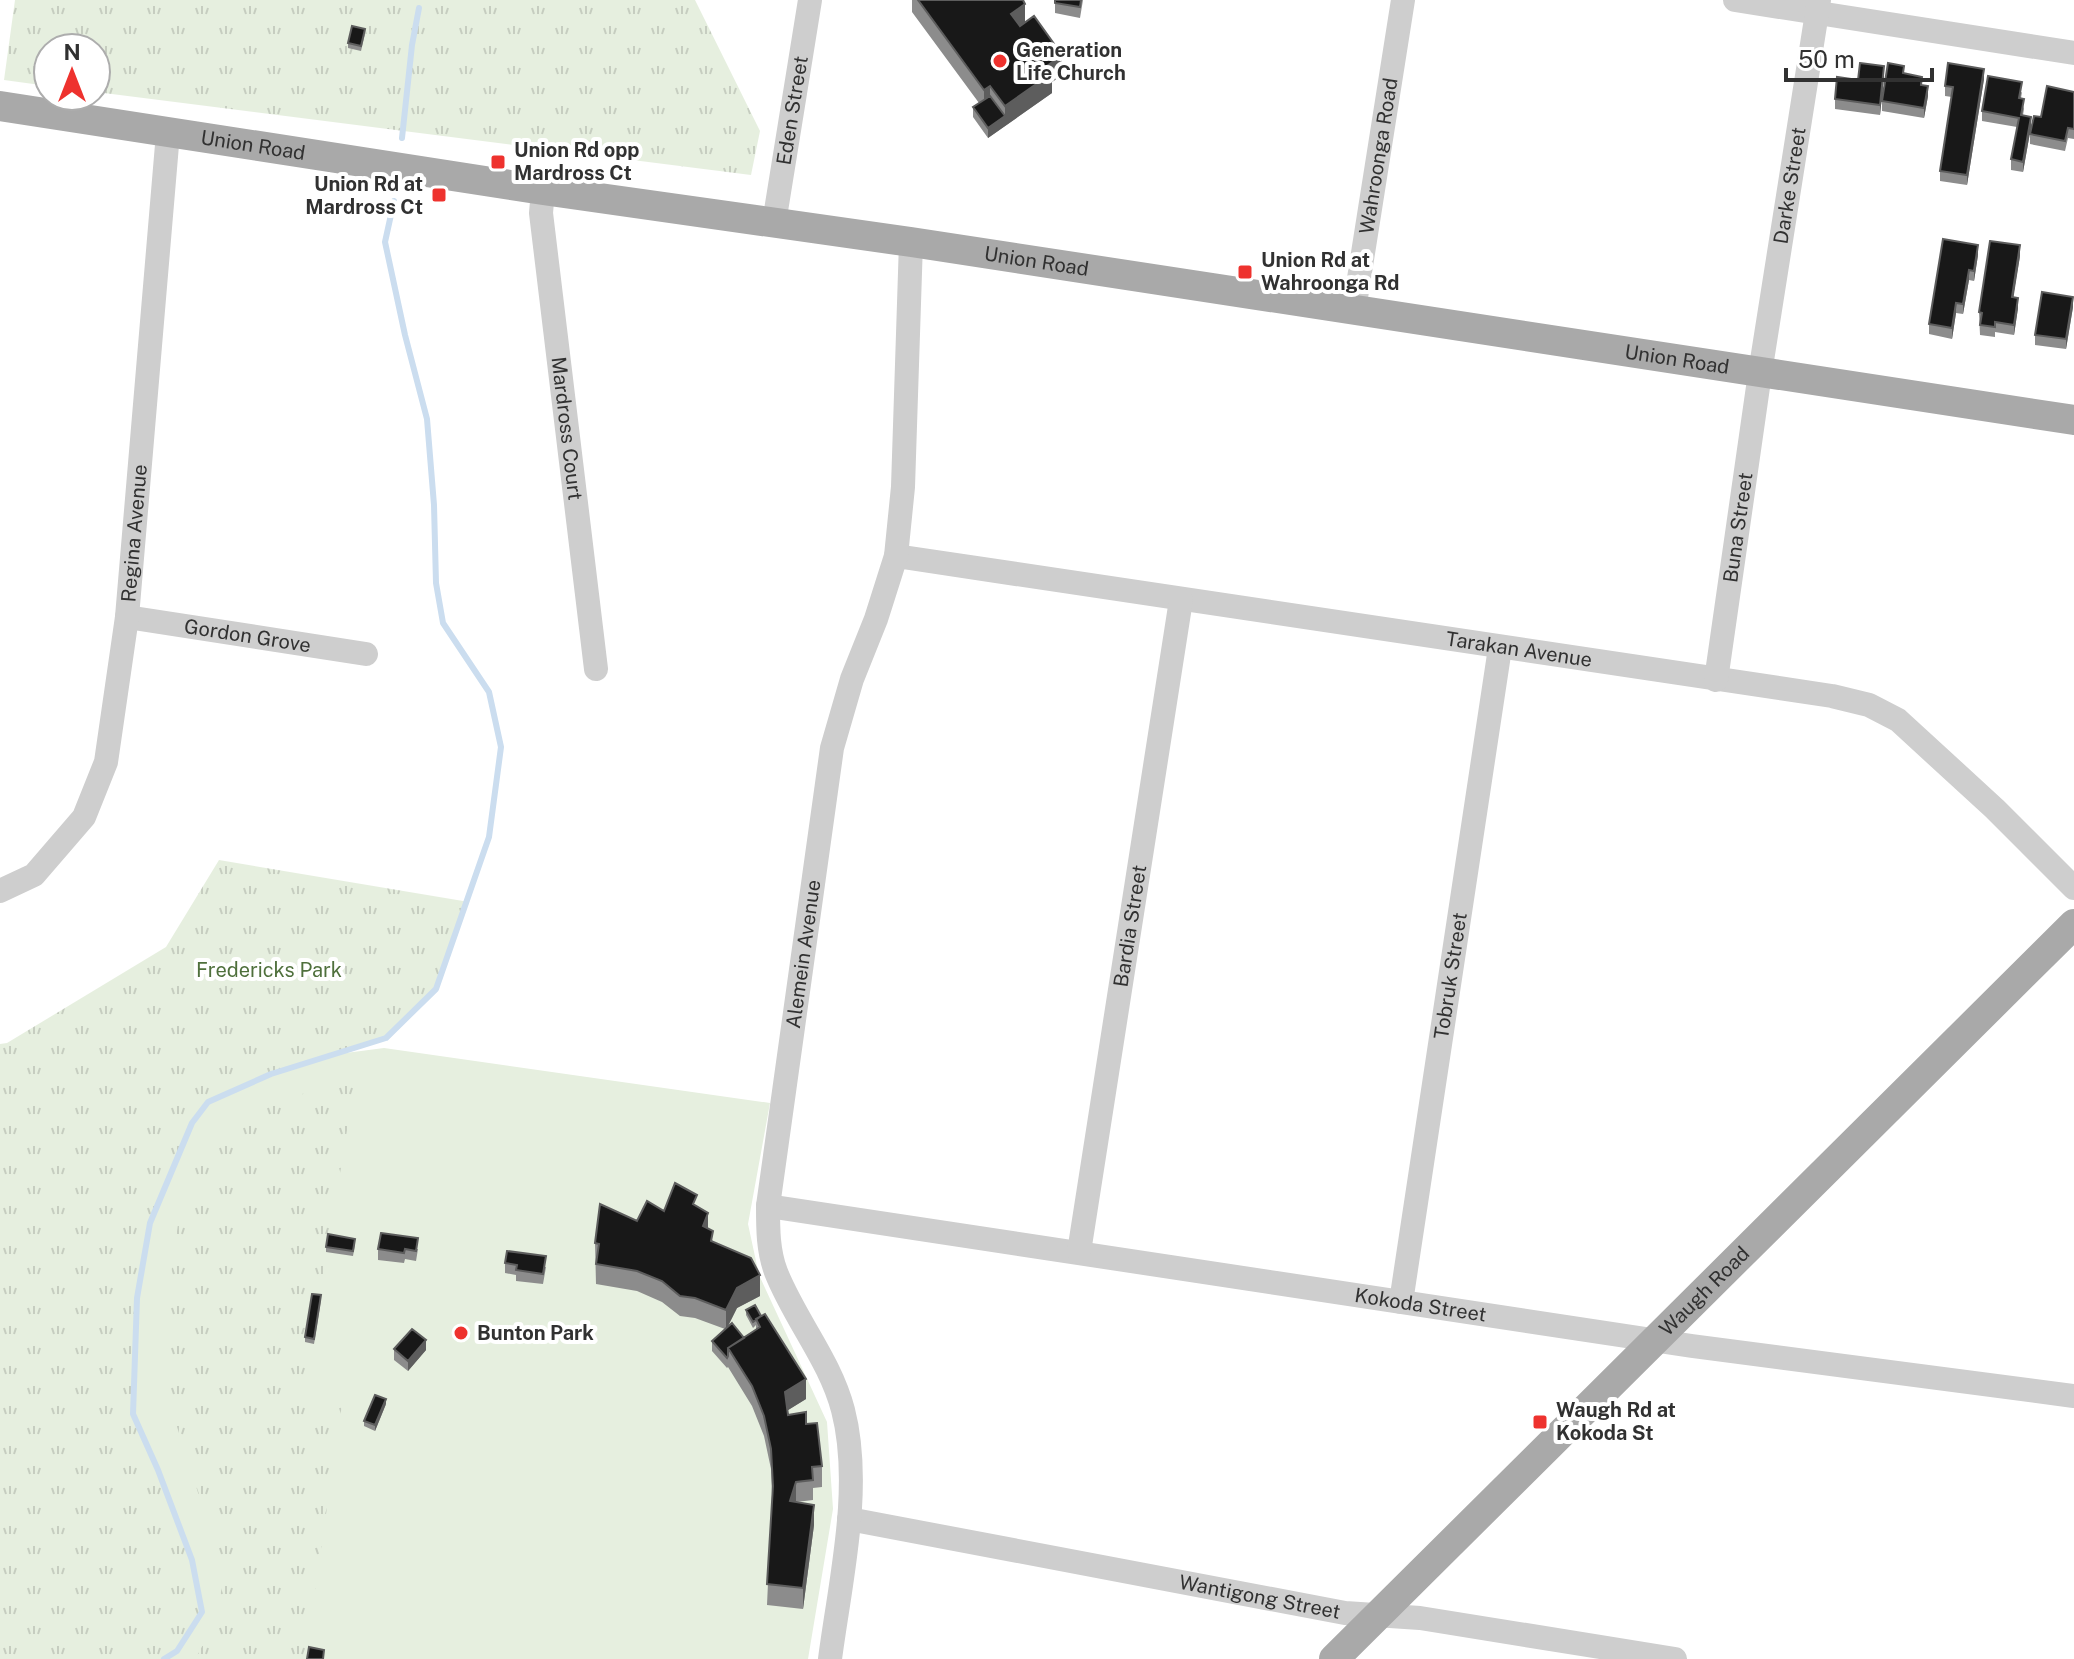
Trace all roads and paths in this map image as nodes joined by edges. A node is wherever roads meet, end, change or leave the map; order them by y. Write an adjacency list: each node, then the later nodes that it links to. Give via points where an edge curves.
1 (810, 0): 9 (street, Eden Street)
2 (1403, 0): 11 (street, Wahroonga Road)
3 (1735, 0): 4 (street)
4 (1818, 7): 5 (street); 12 (street, Darke Street)
5 (2074, 53)
6 (0, 106): 7 (main road, Union Road)
7 (168, 133): 8 (main road, Union Road); 16 (street, Regina Avenue)
8 (543, 190): 9 (main road, Union Road); 19 (street, Mardross Court, via 541,213)
9 (774, 223): 10 (main road, Union Road)
10 (911, 242): 11 (main road, Union Road); 14 (street, Alemein Avenue)
11 (1354, 310): 12 (main road, Union Road)
12 (1760, 373): 13 (main road, Union Road); 20 (street, Buna Street)
13 (2074, 420)
14 (896, 556): 15 (street, Tarakan Avenue); 24 (street, Alemein Avenue, via 832,748)
15 (1181, 600): 17 (street, Tarakan Avenue); 25 (street, Bardia Street)
16 (127, 617): 18 (street, Gordon Grove); 22 (street, Regina Avenue, via 106,762 84,817 34,875)
17 (1500, 648): 20 (street, Tarakan Avenue); 26 (street, Tobruk Street)
18 (366, 654)
19 (596, 669)
20 (1716, 680): 21 (street, Tarakan Avenue, via 1832,696 1869,705 1898,720)
21 (2074, 888)
22 (0, 891)
23 (2074, 924): 27 (main road, Waugh Road)
24 (768, 1206): 25 (street, Kokoda Street); 29 (street, Alemein Avenue, via 776,1272 843,1410 850,1458)
25 (1079, 1252): 26 (street, Kokoda Street)
26 (1401, 1302): 27 (street, Kokoda Street)
27 (1656, 1340): 28 (street, Kokoda Street); 30 (main road, Waugh Road)
28 (2074, 1396)
29 (849, 1519): 30 (street, Wantigong Street, via 1345,1613); 31 (street, Alemein Avenue)
30 (1379, 1615): 32 (main road, Waugh Road); 33 (street, Wantigong Street)
31 (830, 1659)
32 (1334, 1659)
33 (1675, 1659)

